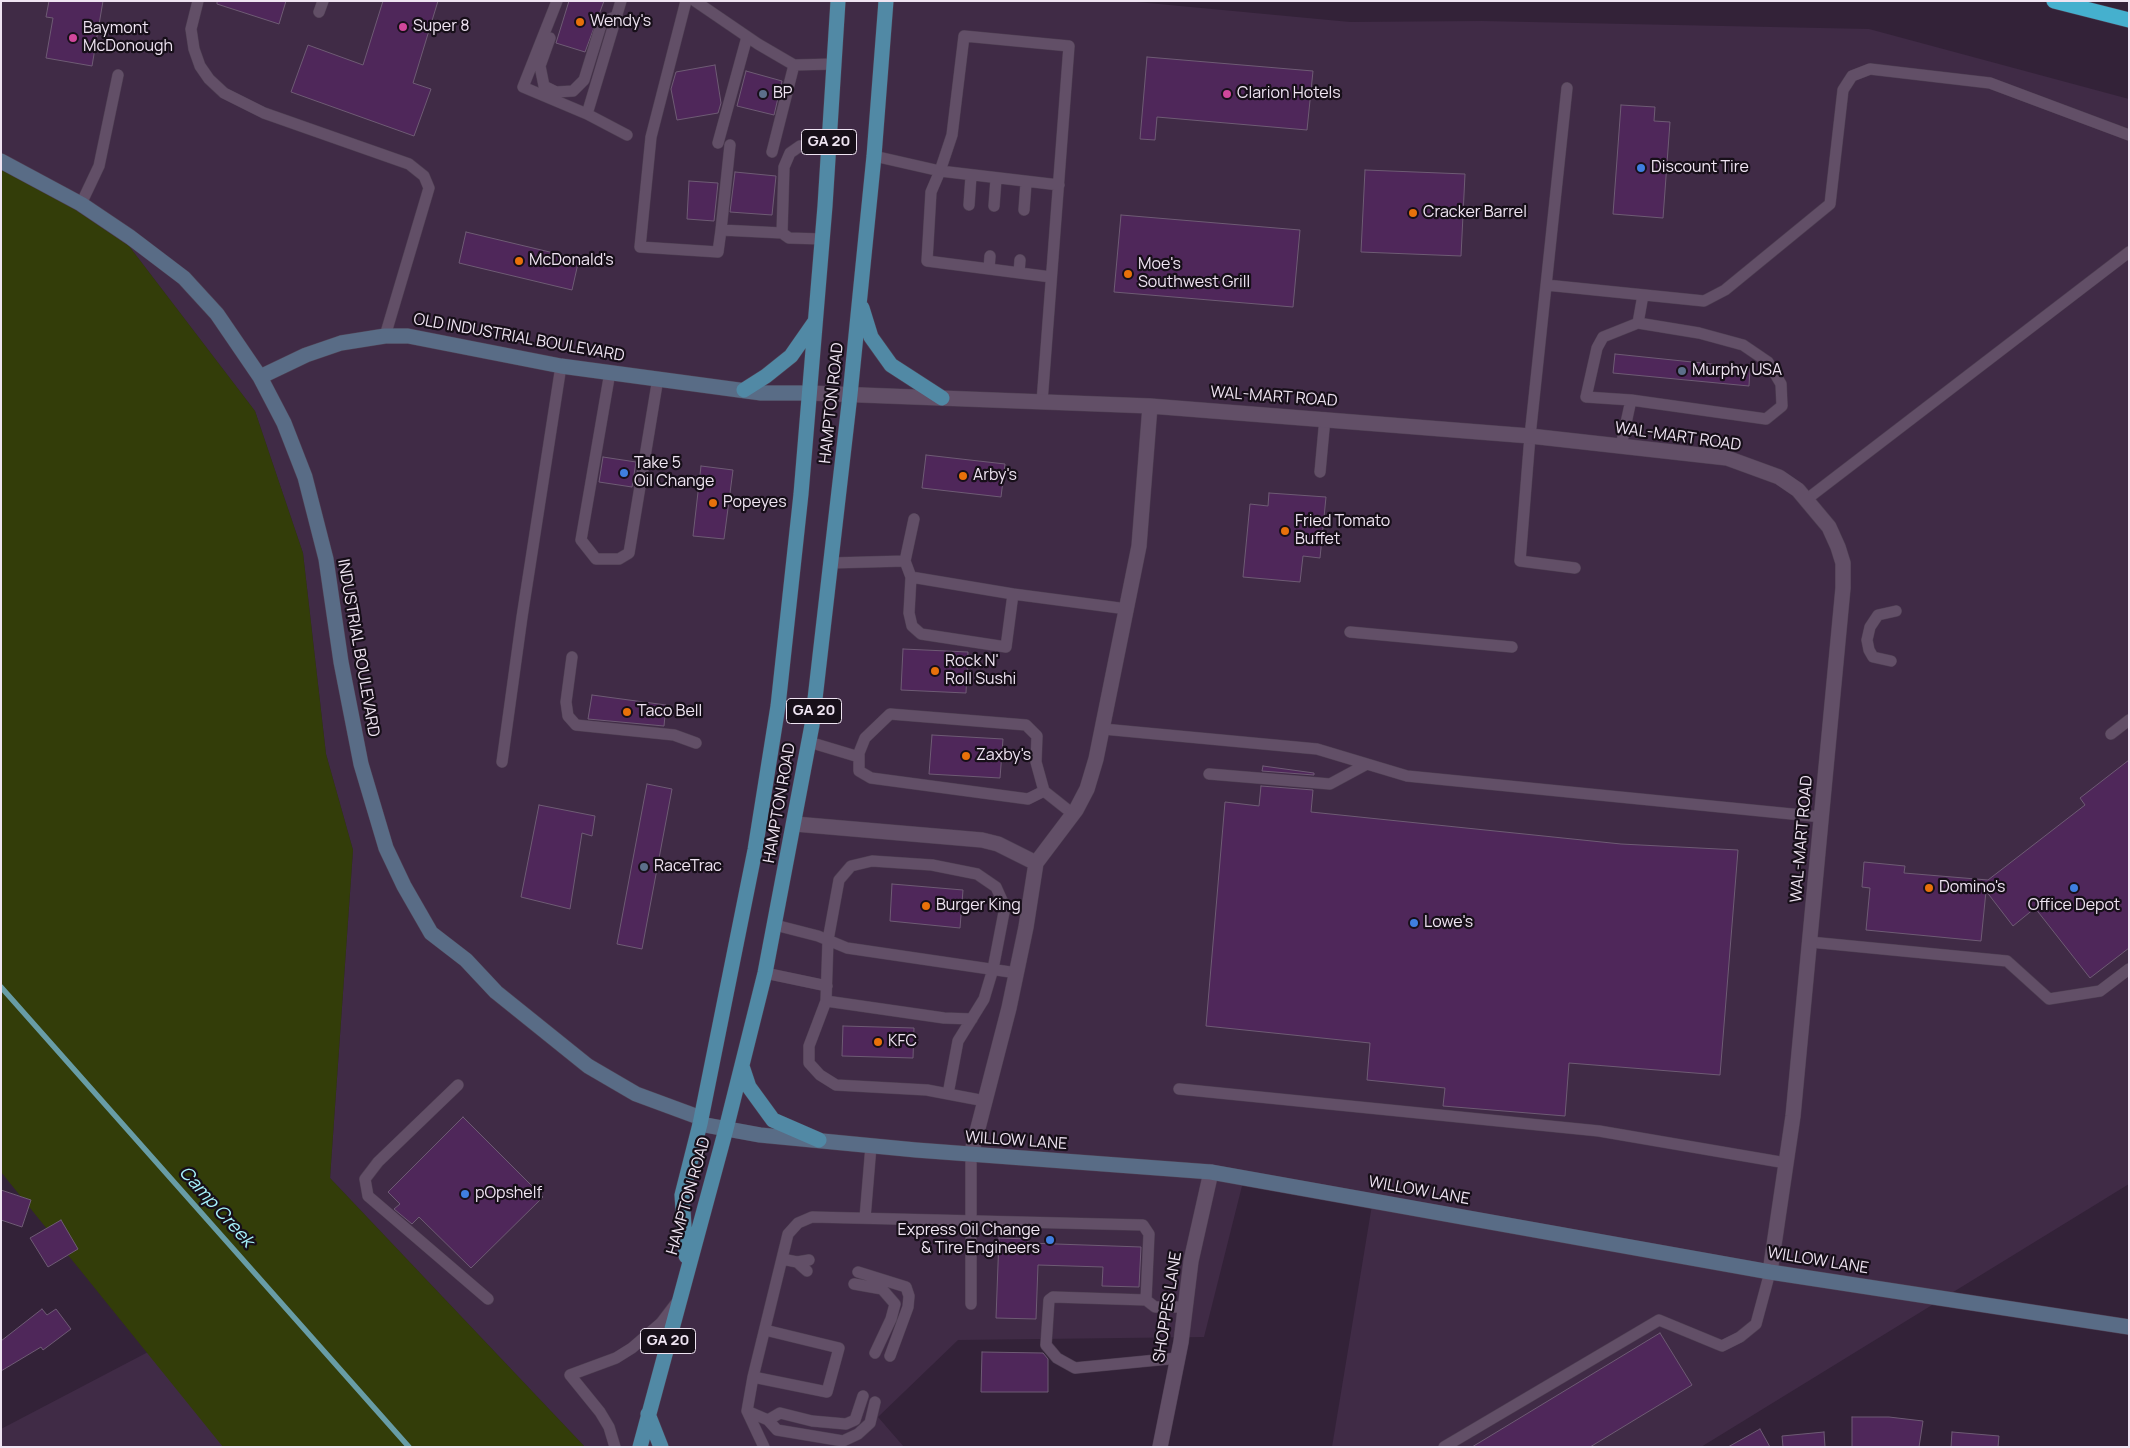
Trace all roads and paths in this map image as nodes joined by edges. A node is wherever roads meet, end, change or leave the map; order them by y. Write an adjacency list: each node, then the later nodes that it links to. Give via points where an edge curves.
1 (198, 1): 48 (lane, via 191,29 194,49 200,66 224,93 264,113 408,164 424,176 429,188)
2 (622, 1): 9 (lane)
3 (686, 1): 32 (lane, via 651,137 640,247 718,252)
4 (695, 1): 11 (lane)
5 (838, 1): 12 (main road, HAMPTON ROAD / GA 20)
6 (886, 1): 21 (main road, HAMPTON ROAD / GA 20)
7 (2054, 1): 10 (highway)
8 (556, 4): 9 (lane, via 555,23 540,66 544,86 556,92 573,91 584,80 601,26); 16 (lane, via 523,87)
9 (617, 16): 16 (lane)
10 (2129, 20)
11 (747, 37): 13 (lane); 32 (lane, via 724,144)
12 (834, 64): 13 (lane); 19 (main road, HAMPTON ROAD / GA 20)
13 (794, 65): 20 (lane)
14 (118, 75): 28 (lane, via 99,166)
15 (1567, 88): 43 (lane)
16 (587, 114): 18 (lane)
17 (2129, 134): 44 (lane, via 1990,83 1870,69 1852,76 1843,90 1830,204 1725,290 1704,301)
18 (627, 135)
19 (829, 145): 33 (lane, via 800,146 790,153 784,167); 34 (main road, HAMPTON ROAD / GA 20)
20 (772, 152)
21 (874, 156): 23 (lane); 45 (main road, HAMPTON ROAD / GA 20)
22 (1, 161): 28 (street, INDUSTRIAL BOULEVARD)
23 (940, 172): 24 (lane); 27 (lane, via 952,135 964,36 1069,46); 39 (lane, via 930,192 927,261)
24 (971, 176): 25 (lane); 29 (lane)
25 (996, 179): 26 (lane); 30 (lane)
26 (1026, 183): 27 (lane); 31 (lane)
27 (1058, 185): 42 (lane)
28 (81, 204): 51 (street, INDUSTRIAL BOULEVARD, via 130,236 184,278 217,314)
29 (969, 205)
30 (994, 206)
31 (1024, 210)
32 (721, 230): 33 (lane)
33 (782, 233): 34 (lane, via 789,238)
34 (822, 239): 46 (main road, HAMPTON ROAD / GA 20)
35 (2129, 252): 64 (lane)
36 (964, 254): 39 (lane)
37 (990, 256): 40 (lane)
38 (1020, 260): 41 (lane)
39 (963, 266): 40 (lane)
40 (989, 269): 41 (lane)
41 (1019, 273): 42 (lane)
42 (1051, 277): 58 (lane)
43 (1546, 285): 44 (lane); 61 (lane)
44 (1643, 295): 47 (lane)
45 (860, 298): 55 (main road, HAMPTON ROAD / GA 20); 56 (main road, via 866,324 877,349 896,369)
46 (815, 322): 53 (main road, via 791,356); 54 (main road, HAMPTON ROAD / GA 20)
47 (1638, 323): 57 (lane, via 1603,337 1597,348 1586,397); 57 (lane, via 1700,333 1743,345 1768,362 1781,384 1782,406 1766,419)
48 (385, 336): 49 (street, OLD INDUSTRIAL BOULEVARD, via 431,339); 51 (street, OLD INDUSTRIAL BOULEVARD, via 341,342)
49 (561, 366): 50 (street, OLD INDUSTRIAL BOULEVARD); 83 (lane)
50 (610, 372): 52 (street, OLD INDUSTRIAL BOULEVARD); 52 (lane, via 581,540 596,560 619,559 628,552)
51 (260, 377): 106 (street, INDUSTRIAL BOULEVARD, via 284,423 305,477 326,559 341,662 361,764 386,848 431,934 466,960 496,992 588,1066 636,1094)
52 (658, 378): 53 (street, OLD INDUSTRIAL BOULEVARD)
53 (744, 390): 54 (street, OLD INDUSTRIAL BOULEVARD)
54 (809, 393): 55 (street, WAL-MART ROAD); 106 (main road, HAMPTON ROAD / GA 20, via 792,593 760,827)
55 (850, 394): 56 (street, WAL-MART ROAD); 67 (main road, HAMPTON ROAD / GA 20)
56 (942, 398): 58 (street, WAL-MART ROAD)
57 (1631, 400): 62 (lane)
58 (1042, 402): 59 (street, WAL-MART ROAD)
59 (1150, 406): 60 (street, WAL-MART ROAD); 71 (street, via 1139,546)
60 (1325, 418): 61 (street, WAL-MART ROAD); 63 (lane)
61 (1530, 436): 62 (street, WAL-MART ROAD); 68 (lane, via 1520,561)
62 (1621, 446): 64 (street, WAL-MART ROAD, via 1727,458 1779,477)
63 (1320, 472)
64 (1807, 499): 88 (street, WAL-MART ROAD, via 1829,527 1842,563 1843,588)
65 (914, 518): 66 (lane)
66 (905, 561): 67 (lane); 69 (lane)
67 (831, 563): 80 (main road, HAMPTON ROAD / GA 20)
68 (1574, 568)
69 (912, 577): 70 (lane); 70 (lane, via 909,613 912,626 921,634 1006,646)
70 (1013, 594): 71 (lane)
71 (1127, 609): 78 (street)
72 (1896, 611): 76 (lane, via 1878,615 1867,640 1873,657)
73 (1350, 632): 74 (lane)
74 (1512, 648)
75 (572, 657): 81 (lane, via 566,702 568,716 576,725 674,735)
76 (1891, 660)
77 (2129, 720): 79 (lane)
78 (1103, 729): 84 (lane, via 1317,749); 87 (street, via 1087,789)
79 (2111, 734)
80 (809, 742): 82 (lane); 89 (main road, HAMPTON ROAD / GA 20)
81 (696, 743)
82 (859, 757): 86 (lane, via 859,771 871,778 1028,799); 86 (lane, via 864,738 890,714 1026,725 1037,736 1036,762)
83 (502, 762)
84 (1367, 764): 85 (lane, via 1330,784); 88 (lane, via 1407,776)
85 (1209, 774)
86 (1044, 791): 87 (lane)
87 (1073, 814): 90 (street)
88 (1822, 817): 93 (street, WAL-MART ROAD)
89 (795, 824): 90 (street, via 982,840 998,844); 91 (main road, HAMPTON ROAD / GA 20)
90 (1036, 863): 96 (street)
91 (775, 925): 92 (lane); 97 (main road, HAMPTON ROAD / GA 20)
92 (828, 940): 94 (lane, via 847,948); 94 (lane, via 839,880 852,866 872,861 932,865 977,874 996,887 1005,908); 98 (lane)
93 (1810, 942): 95 (lane, via 2007,961 2048,999 2100,992); 111 (street, WAL-MART ROAD)
94 (993, 969): 96 (lane); 100 (lane, via 984,999)
95 (2129, 970)
96 (1017, 972): 105 (street)
97 (765, 973): 98 (lane); 101 (main road, HAMPTON ROAD / GA 20)
98 (827, 986): 99 (lane)
99 (826, 1001): 100 (lane); 104 (lane, via 809,1046 809,1063 820,1075 836,1085)
100 (972, 1019): 104 (lane, via 958,1042)
101 (742, 1066): 107 (main road, HAMPTON ROAD / GA 20); 108 (main road, via 749,1087 774,1120)
102 (458, 1085): 121 (lane, via 378,1162 366,1179 368,1196)
103 (1179, 1089): 111 (lane, via 1599,1131)
104 (948, 1094): 105 (lane)
105 (985, 1101): 110 (street)
106 (700, 1121): 107 (street, WILLOW LANE); 117 (main road, HAMPTON ROAD / GA 20, via 682,1195)
107 (726, 1129): 108 (street, WILLOW LANE); 117 (main road, HAMPTON ROAD / GA 20)
108 (819, 1140): 109 (street, WILLOW LANE)
109 (871, 1146): 110 (street, WILLOW LANE); 113 (lane)
110 (971, 1155): 112 (street, WILLOW LANE); 114 (lane)
111 (1786, 1162): 119 (street, WAL-MART ROAD)
112 (1211, 1172): 119 (street, WILLOW LANE); 125 (street, SHOPPES LANE, via 1191,1261)
113 (865, 1218): 114 (lane); 115 (lane, via 820,1216 805,1219 788,1234)
114 (971, 1221): 123 (lane, via 1142,1225 1149,1234); 124 (lane)
115 (782, 1259): 116 (lane); 127 (lane)
116 (804, 1264)
117 (687, 1267): 122 (main road, HAMPTON ROAD / GA 20)
118 (858, 1272): 129 (lane, via 906,1287 908,1307)
119 (1770, 1272): 126 (street, WILLOW LANE); 142 (lane, via 1756,1324 1740,1337 1722,1346 1659,1320)
120 (854, 1284): 128 (lane, via 882,1290 895,1304)
121 (488, 1299)
122 (679, 1299): 135 (main road, HAMPTON ROAD / GA 20); 137 (lane, via 661,1323 632,1348 616,1358 570,1375 600,1412)
123 (1146, 1300): 125 (lane, via 1155,1307); 130 (lane, via 1053,1298 1049,1300 1046,1345 1057,1358 1075,1368)
124 (971, 1304)
125 (1186, 1307): 130 (street, SHOPPES LANE)
126 (2129, 1327)
127 (765, 1330): 131 (lane); 131 (lane, via 839,1348 827,1392)
128 (875, 1353)
129 (890, 1356)
130 (1178, 1358): 141 (street, SHOPPES LANE)
131 (753, 1377): 134 (lane)
132 (863, 1396): 136 (lane, via 855,1420 846,1424 812,1421 780,1413)
133 (875, 1402): 136 (lane, via 870,1422 858,1434 843,1441 777,1430)
134 (747, 1411): 136 (lane); 140 (lane)
135 (648, 1414): 138 (main road, HAMPTON ROAD / GA 20); 139 (main road)
136 (768, 1420)
137 (615, 1447)
138 (640, 1447)
139 (661, 1447)
140 (764, 1447)
141 (1160, 1447)
142 (1444, 1447)

